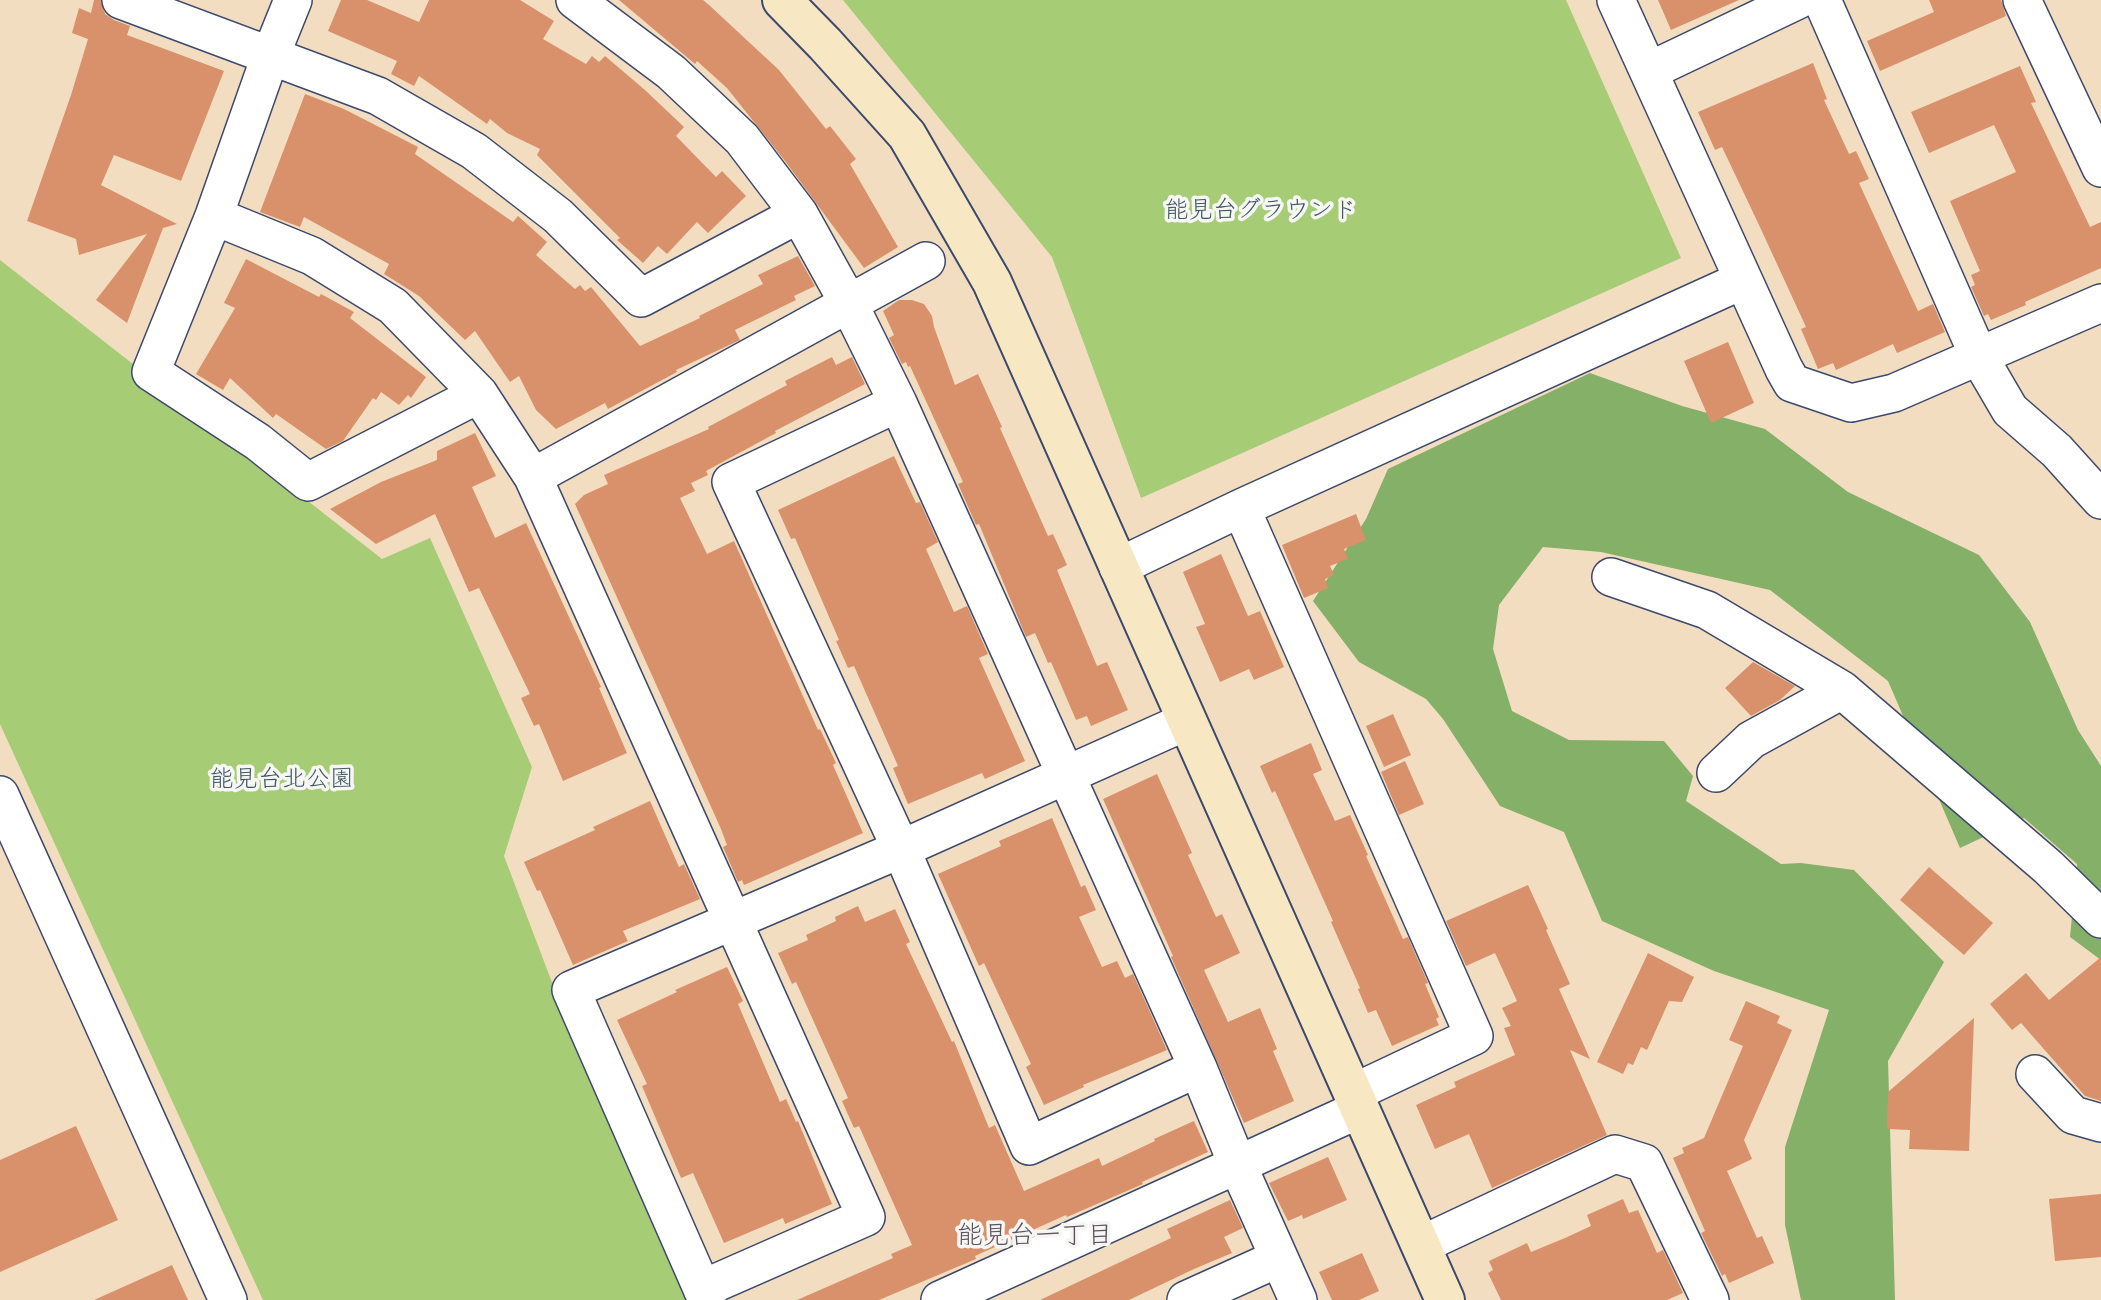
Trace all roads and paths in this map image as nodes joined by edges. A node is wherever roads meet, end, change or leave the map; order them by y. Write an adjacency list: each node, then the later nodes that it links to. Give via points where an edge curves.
1 (121, 0): 9 (street)
2 (293, 0): 9 (street)
3 (575, 0): 12 (street, via 671,72 742,139)
4 (782, 0): 24 (street, via 907,135 992,282)
5 (1616, 0): 10 (street)
6 (1798, 0): 10 (street)
7 (1822, 0): 18 (street)
8 (2022, 0): 11 (street)
9 (270, 57): 12 (street, via 378,96 474,151 558,216 640,298); 13 (street)
10 (1649, 71): 15 (street)
11 (2101, 168)
12 (799, 214): 17 (street)
13 (214, 216): 19 (street, via 312,257 393,306); 19 (street, via 151,372 258,442 309,482)
14 (926, 261): 17 (street)
15 (1743, 281): 18 (street, via 1792,383 1851,403 1894,393); 23 (street)
16 (2101, 303): 18 (street)
17 (849, 304): 20 (street); 21 (street)
18 (1979, 357): 22 (street, via 2010,410 2057,451)
19 (479, 394): 21 (street)
20 (898, 403): 28 (street); 31 (street, via 731,482)
21 (533, 477): 32 (street)
22 (2101, 500)
23 (1241, 508): 24 (street); 36 (street, via 1475,1036)
24 (1118, 568): 27 (street)
25 (1611, 577): 26 (street, via 1707,610)
26 (1842, 690): 29 (street, via 1751,740); 33 (street, via 2048,867)
27 (1187, 720): 28 (street); 36 (street)
28 (1066, 773): 31 (street); 34 (street)
29 (1716, 773)
30 (0, 795): 42 (street)
31 (901, 849): 32 (street); 34 (street, via 1029,1146)
32 (733, 919): 41 (street, via 866,1217); 41 (street, via 571,990)
33 (2101, 919)
34 (1198, 1068): 38 (street)
35 (2035, 1074): 37 (street, via 2073,1115)
36 (1356, 1101): 38 (street); 39 (street)
37 (2101, 1123)
38 (1238, 1166): 40 (street); 43 (street)
39 (1421, 1245): 46 (street); 47 (street, via 1615,1154 1644,1163)
40 (1279, 1258): 44 (street); 45 (street)
41 (705, 1295)
42 (228, 1300)
43 (940, 1300)
44 (1186, 1300)
45 (1298, 1300)
46 (1446, 1300)
47 (1710, 1300)

